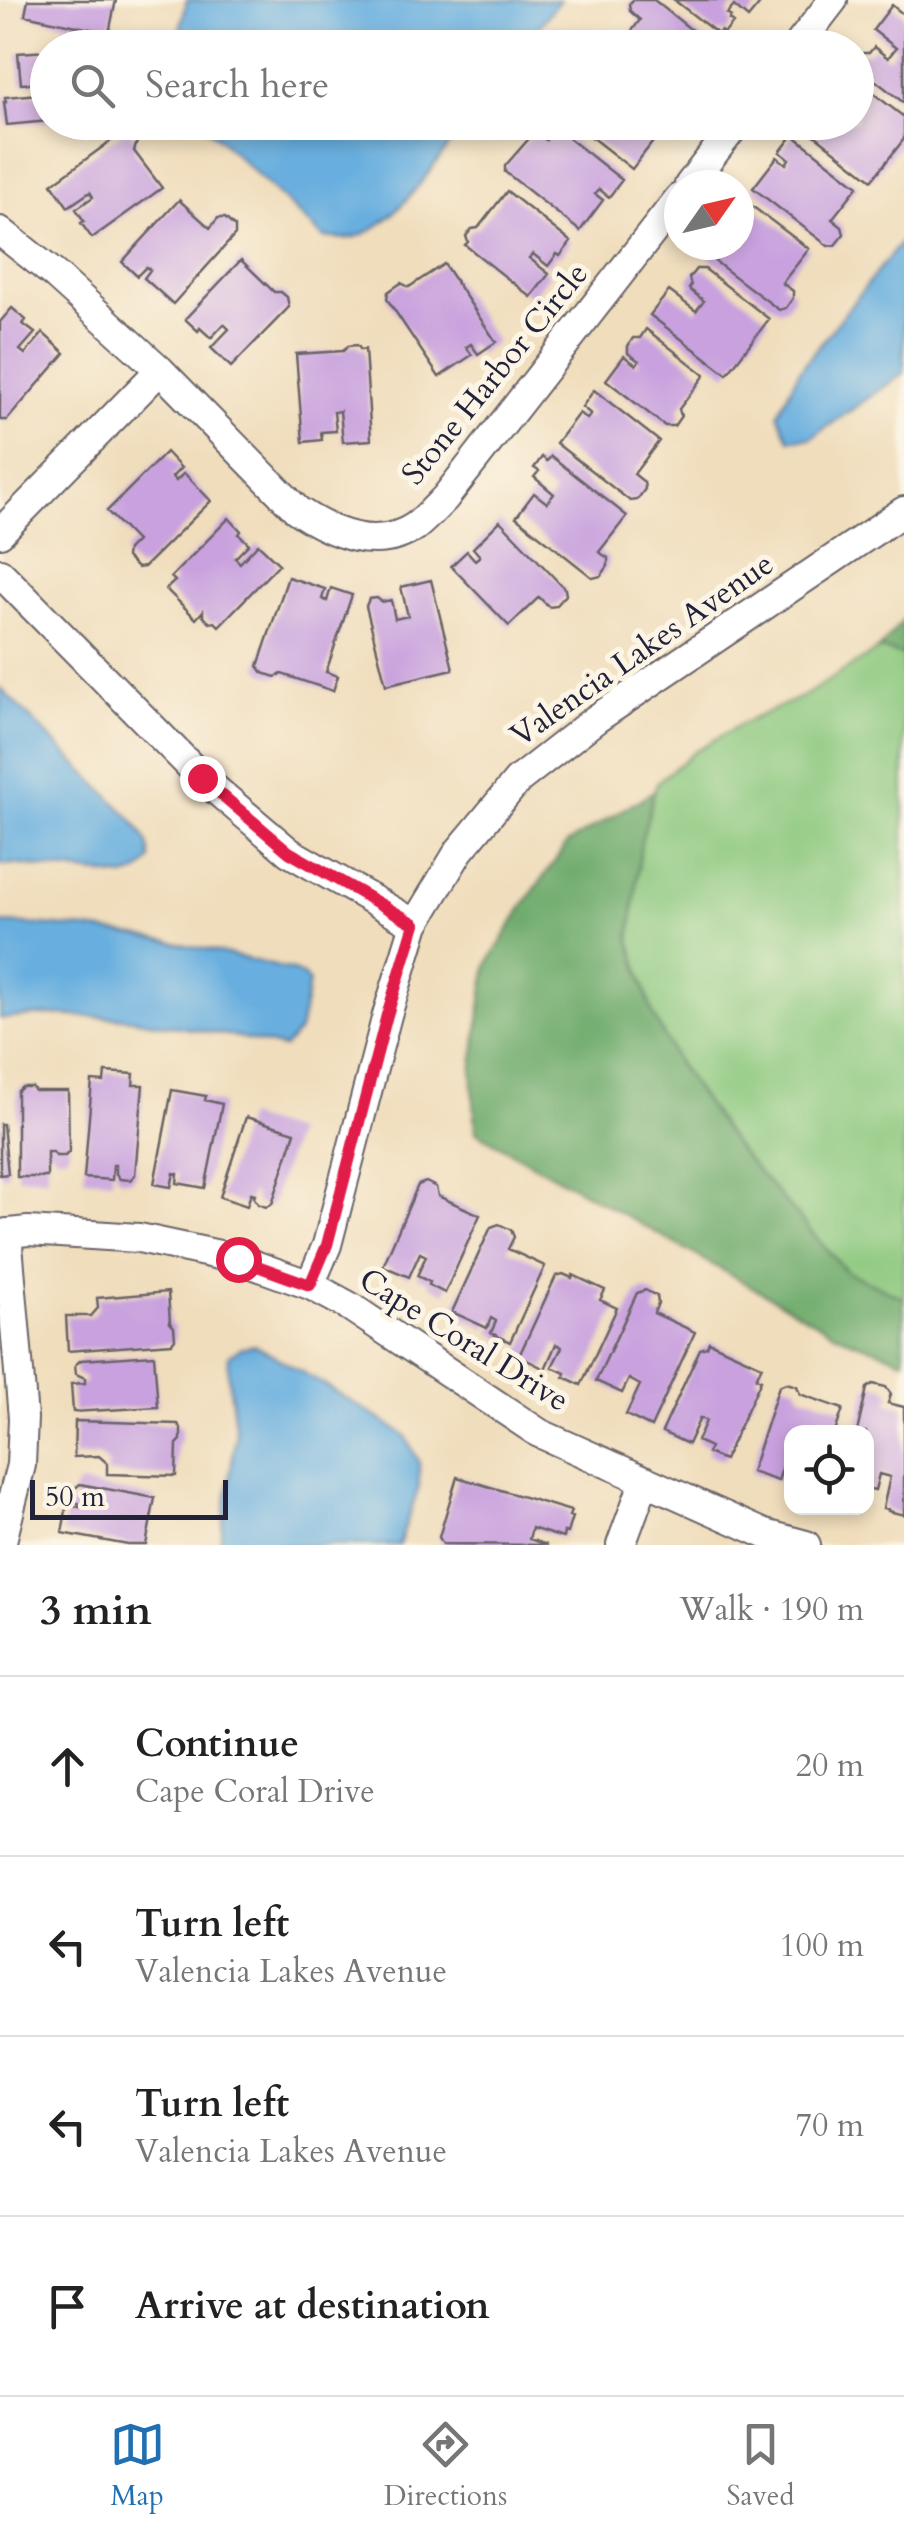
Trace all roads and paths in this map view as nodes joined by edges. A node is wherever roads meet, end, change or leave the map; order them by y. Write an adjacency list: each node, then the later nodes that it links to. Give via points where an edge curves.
1 (834, 0): 2 (street)
2 (810, 30)
3 (724, 140): 4 (street)
4 (701, 170)
5 (664, 217): 7 (street, Stone Harbor Circle, via 445,498 414,527 386,538 353,538 296,510)
6 (0, 231): 7 (street, Stone Harbor Circle)
7 (160, 370): 9 (street)
8 (904, 511): 11 (street, Valencia Lakes Avenue, via 596,719 518,780 459,851)
9 (0, 533)
10 (0, 573): 11 (street, via 202,778 274,840)
11 (415, 924): 13 (street, Valencia Lakes Avenue, via 327,1245)
12 (3, 1234): 13 (street, Cape Coral Drive, via 139,1238 238,1259); 15 (street, Cape Coral Drive, via 24,1418 21,1465)
13 (310, 1285): 14 (street, Cape Coral Drive, via 539,1432)
14 (646, 1480): 16 (street); 17 (street, Cape Coral Drive, via 765,1534)
15 (1, 1545)
16 (620, 1545)
17 (806, 1545)

